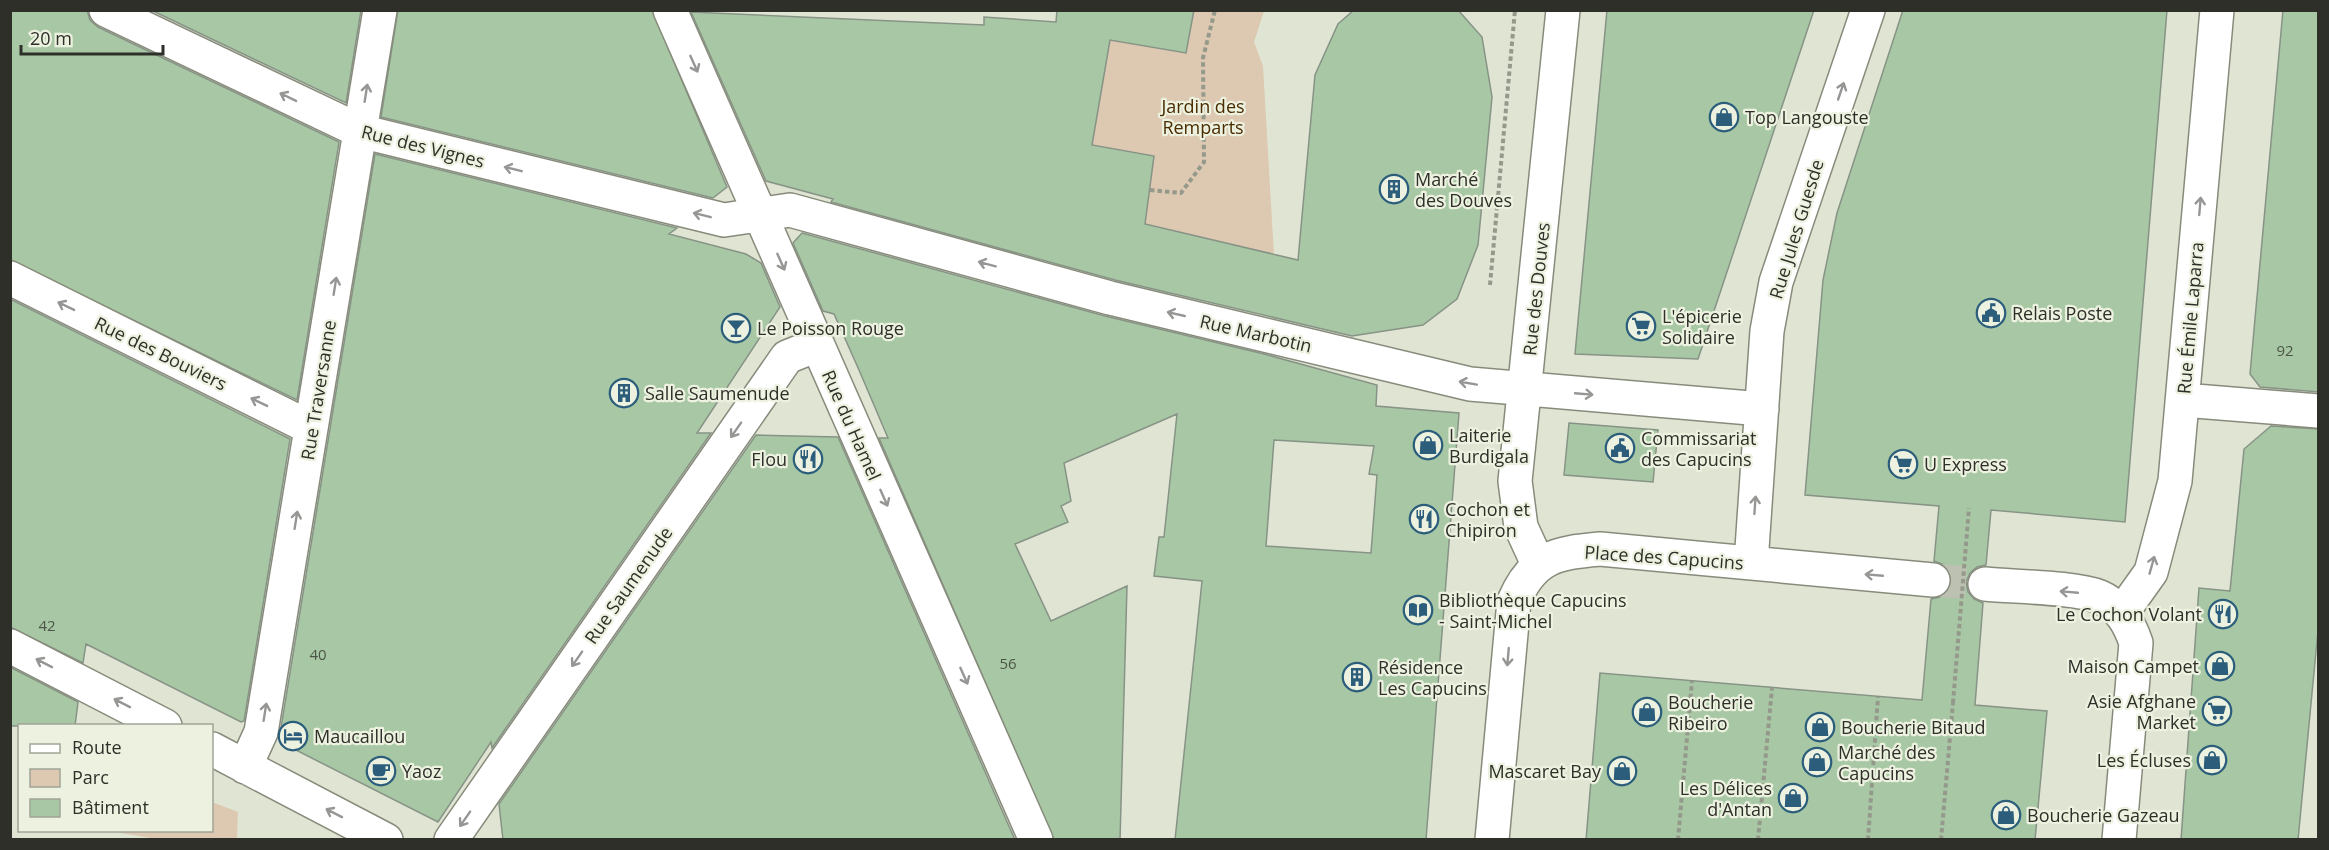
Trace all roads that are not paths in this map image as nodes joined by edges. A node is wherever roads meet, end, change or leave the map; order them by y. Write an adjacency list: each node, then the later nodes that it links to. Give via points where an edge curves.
1 (106, 10): 7 (street, Rue des Vignes, one-way to 1)
2 (380, 10): 7 (street, Rue Traversanne, one-way to 2)
3 (670, 10): 8 (street, Rue du Hamel, one-way to 8)
4 (1563, 10): 11 (street, Rue des Douves)
5 (1868, 10): 13 (street, Rue Jules Guesde, one-way to 5, via 1767,331 1776,282)
6 (2217, 10): 12 (street, Rue Émile Laparra, one-way to 6)
7 (360, 132): 8 (street, Rue des Vignes, one-way to 7, via 724,220); 15 (street, Rue Traversanne, one-way to 7)
8 (760, 214): 10 (street, Rue du Hamel, one-way to 10); 11 (street, Rue Marbotin, one-way to 8, via 1470,384 1110,298 790,210)
9 (10, 278): 15 (street, Rue des Bouviers, one-way to 9)
10 (817, 345): 26 (street, Rue Saumenude, one-way to 26, via 787,357); 27 (street, Rue du Hamel, one-way to 27)
11 (1526, 390): 13 (street, Rue Marbotin, one-way to 13); 16 (street, Rue des Douves, via 1515,481 1521,527)
12 (2183, 400): 14 (street); 20 (street, Rue Émile Laparra, one-way to 12, via 2151,572 2170,507)
13 (1762, 410): 17 (street, Rue Jules Guesde, one-way to 13)
14 (2319, 411)
15 (311, 428): 24 (street, Rue Traversanne, one-way to 15, via 261,732)
16 (1538, 564): 17 (street, Place des Capucins, via 1569,552 1600,549); 28 (street, one-way to 28, via 1524,578 1514,601)
17 (1751, 564): 18 (street, Place des Capucins, one-way to 17)
18 (1933, 580)
19 (1985, 584): 20 (street, one-way to 19, via 2101,597 2083,593)
20 (2121, 614): 29 (street, via 2136,643)
21 (10, 646): 22 (street, one-way to 21)
22 (161, 724)
23 (213, 750): 24 (street)
24 (245, 767): 25 (street, one-way to 24)
25 (387, 840)
26 (451, 840)
27 (1036, 840)
28 (1492, 840)
29 (2119, 840)

